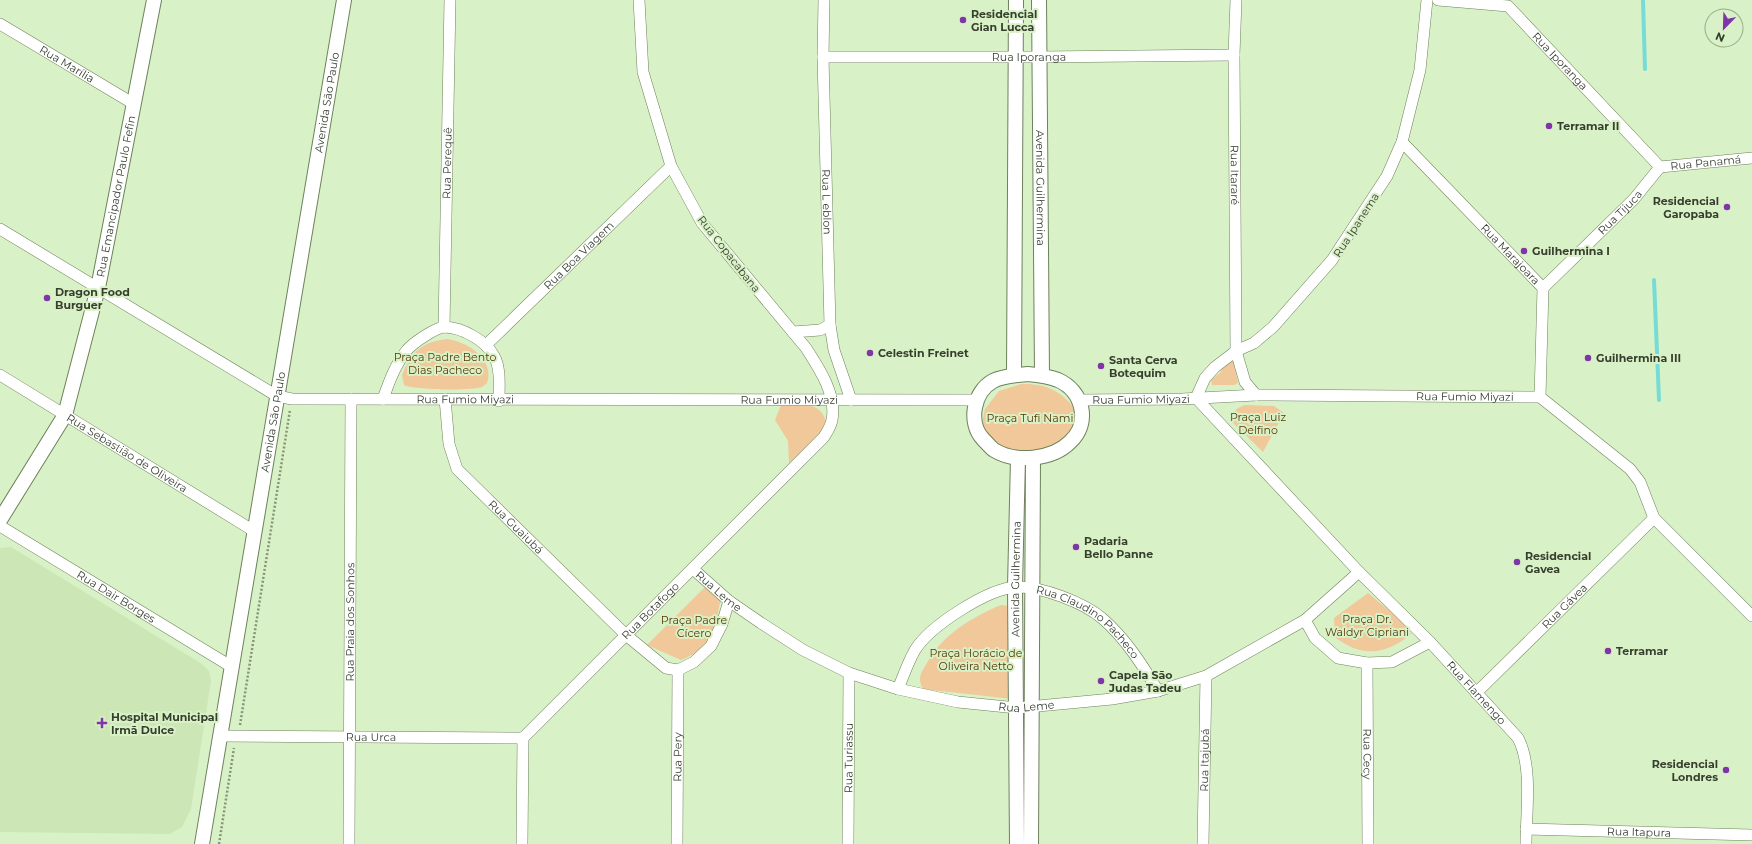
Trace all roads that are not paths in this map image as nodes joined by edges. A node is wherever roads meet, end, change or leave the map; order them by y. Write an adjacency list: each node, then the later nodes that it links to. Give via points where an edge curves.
1 (154, 0): 17 (street, Rua Emancipador Paulo Fefin)
2 (344, 0): 34 (street, Avenida São Paulo)
3 (450, 0): 26 (street, Rua Perequê)
4 (639, 0): 20 (street, Rua Copacabana, via 643,72)
5 (824, 0): 14 (street, Rua L eblon)
6 (1016, 0): 15 (street, Avenida Guilhermina)
7 (1039, 0): 16 (street, Avenida Guilhermina)
8 (1236, 0): 13 (street, Rua Itararé)
9 (1427, 0): 18 (street, Rua Ipanema, via 1420,70)
10 (1438, 0): 11 (street, Rua Iporanga)
11 (1511, 3): 21 (street, Rua Iporanga)
12 (0, 24): 17 (street, Rua Marília)
13 (1234, 55): 16 (street, Rua Iporanga); 29 (street, Rua Itararé)
14 (823, 56): 15 (street, Rua Iporanga); 25 (street, Rua L eblon)
15 (1016, 57): 16 (street, Rua Iporanga); 31 (street, Avenida Guilhermina)
16 (1038, 57): 32 (street, Avenida Guilhermina)
17 (134, 104): 23 (street, Rua Emancipador Paulo Fefin)
18 (1402, 142): 24 (street, Rua Marajoara); 29 (street, Rua Ipanema, via 1387,176 1332,260 1273,327 1254,343)
19 (1752, 158): 21 (street, Rua Panamá)
20 (672, 166): 27 (street, Rua Copacabana, via 702,223); 28 (street, Rua Boa Viagem)
21 (1660, 167): 24 (street, Rua Tijuca, via 1634,199)
22 (0, 229): 23 (street, Rua Fumio Miyazi)
23 (98, 288): 34 (street, Rua Fumio Miyazi); 45 (street, Rua Emancipador Paulo Fefin)
24 (1543, 288): 35 (street, Rua Marajoara)
25 (830, 324): 27 (street, via 816,331); 41 (street, Rua L eblon, via 834,350)
26 (444, 327): 28 (street, via 460,330); 38 (street, via 432,331 407,350 393,372)
27 (793, 332): 39 (street, Rua Copacabana, via 815,362)
28 (486, 345): 44 (street, via 494,357 498,371)
29 (1236, 351): 33 (street, Rua Itararé, via 1245,382); 36 (street, Rua Ipanema, via 1205,378)
30 (0, 375): 45 (street, Rua Sebastião de Oliveira)
31 (1014, 375): 32 (street); 42 (street, via 993,381)
32 (1042, 375): 43 (street, via 1059,381)
33 (1256, 395): 35 (street, Rua Fumio Miyazi); 36 (street, Rua Fumio Miyazi)
34 (277, 396): 37 (street, Rua Fumio Miyazi, via 292,399); 51 (street, Avenida São Paulo)
35 (1540, 397): 48 (street, via 1630,469 1640,482)
36 (1196, 398): 43 (street, Rua Fumio Miyazi); 53 (street)
37 (351, 399): 38 (street, Rua Fumio Miyazi); 72 (street, Rua Praia dos Sonhos)
38 (383, 399): 40 (street, Rua Fumio Miyazi)
39 (833, 399): 41 (street, Rua Fumio Miyazi); 44 (street, Rua Fumio Miyazi); 52 (street, Rua Botafogo, via 832,421 824,437)
40 (445, 400): 44 (street, Rua Fumio Miyazi); 59 (street, Rua Guaiubá, via 449,444 457,469)
41 (852, 400): 42 (street, Rua Fumio Miyazi)
42 (977, 400): 46 (street, via 974,421 980,436 993,449)
43 (1080, 400): 47 (street, via 1082,418 1078,433 1070,443 1053,453)
44 (499, 401)
45 (64, 415): 49 (street, Rua Emancipador Paulo Fefin); 51 (street, Rua Sebastião de Oliveira)
46 (1018, 458): 47 (street); 54 (street, Avenida Guilhermina)
47 (1033, 458): 55 (street, Avenida Guilhermina)
48 (1654, 518): 57 (street); 68 (street, Rua Gávea)
49 (0, 520)
50 (0, 526): 62 (street, Rua Dair Borges)
51 (254, 531): 62 (street, Avenida São Paulo)
52 (693, 569): 56 (street, Rua Leme); 59 (street, Rua Botafogo)
53 (1359, 572): 58 (street, Rua Leme); 60 (street, Rua Flamengo)
54 (1015, 587): 55 (street, Rua Claudino Pacheco); 66 (street, Rua Claudino Pacheco, via 983,598 947,618 916,650); 70 (street, Avenida Guilhermina)
55 (1033, 589): 67 (street, Rua Claudino Pacheco, via 1070,600 1103,618 1137,657); 69 (street, Avenida Guilhermina)
56 (729, 601): 63 (street, via 722,624 711,646 694,662); 64 (street, Rua Leme, via 804,650)
57 (1752, 616)
58 (1305, 620): 61 (street, via 1315,638 1338,658); 65 (street, Rua Leme)
59 (626, 635): 63 (street, via 666,668); 73 (street, Rua Botafogo)
60 (1430, 642): 61 (street, via 1392,662); 68 (street, Rua Flamengo)
61 (1367, 663): 84 (street, Rua Cecy)
62 (232, 667): 71 (street, Avenida São Paulo)
63 (678, 670): 79 (street, Rua Pery)
64 (849, 673): 66 (street, Rua Leme); 80 (street, Rua Turiassu)
65 (1206, 676): 67 (street, Rua Leme); 83 (street, Rua Itajubá)
66 (898, 689): 70 (street, Rua Leme, via 958,702)
67 (1158, 691): 69 (street, Rua Leme)
68 (1476, 694): 74 (street, Rua Flamengo, via 1518,738 1522,747 1526,769)
69 (1032, 707): 70 (street, Rua Leme); 82 (street, Avenida Guilhermina)
70 (1017, 708): 81 (street, Avenida Guilhermina)
71 (220, 736): 72 (street, Rua Urca); 76 (street, Avenida São Paulo)
72 (349, 736): 73 (street, Rua Urca); 77 (street, Rua Praia dos Sonhos)
73 (523, 738): 78 (street)
74 (1526, 829): 75 (street, Rua Itapura); 85 (street, Rua Flamengo)
75 (1752, 835)
76 (202, 844)
77 (349, 844)
78 (522, 844)
79 (677, 844)
80 (848, 844)
81 (1017, 844)
82 (1031, 844)
83 (1204, 844)
84 (1368, 844)
85 (1526, 844)

